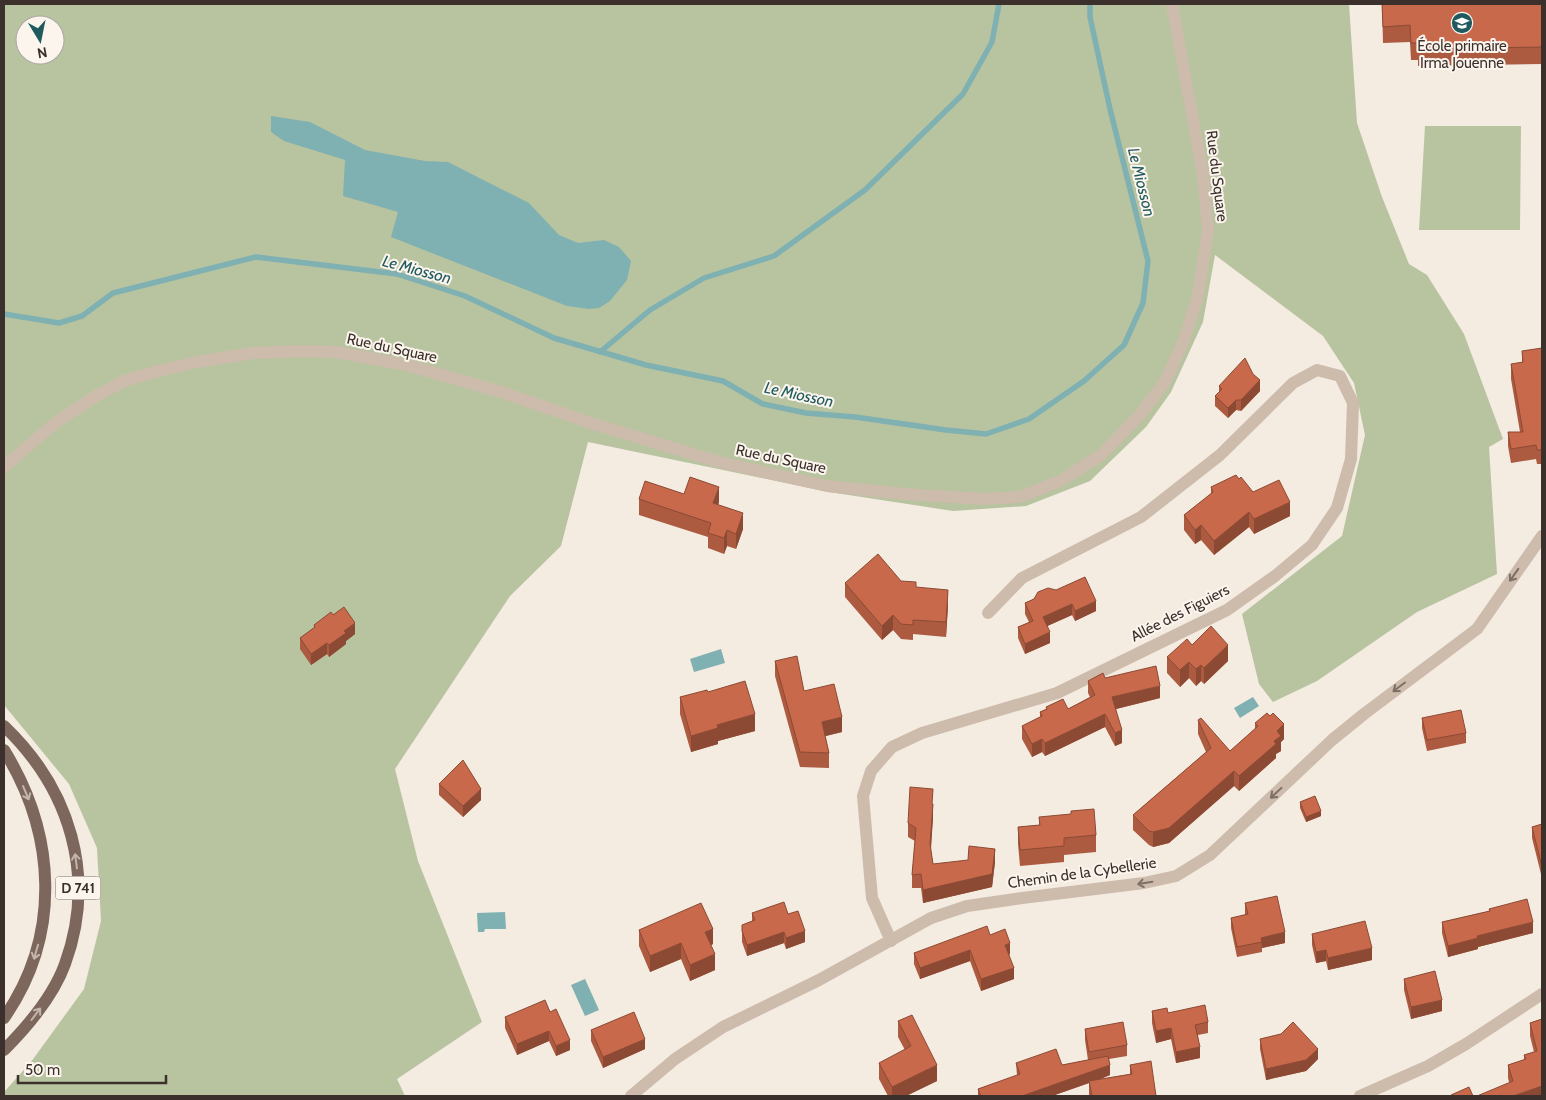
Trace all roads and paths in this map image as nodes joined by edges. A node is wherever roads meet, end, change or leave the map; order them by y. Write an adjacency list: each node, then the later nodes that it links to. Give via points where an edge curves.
1 (1172, 4): 2 (street, Rue du Square, via 1203,175 1208,230 1198,296 1184,340 1165,382 1139,416 1101,455 1062,480 1020,497 983,499 827,486 719,462 406,365 336,352 253,353 197,362 124,381 55,423)
2 (4, 467)
3 (1542, 536): 7 (street, Chemin de la Cybellerie, one-way to 7, via 1477,628 1332,740 1210,855 1176,876 1144,884 967,906 931,918)
4 (988, 613): 7 (street, Allée des Figuiers, via 1022,578 1141,517 1220,456 1292,382 1317,370 1340,376 1353,403 1351,459 1338,508 1312,545 1226,610 1057,693 922,733 892,747 871,771 863,796 872,898)
5 (4, 726): 10 (main road, D 741, one-way to 5, via 35,1016 53,989 65,965 78,906 74,845 66,816 53,788 34,760)
6 (4, 750): 9 (main road, D 741, one-way to 9, via 17,772 40,833 46,892 35,955 26,980)
7 (891, 941): 11 (street, Chemin de la Cybellerie, via 724,1027 675,1059)
8 (1542, 994): 12 (street, via 1428,1066)
9 (4, 1018)
10 (4, 1050)
11 (632, 1096)
12 (1360, 1096)

